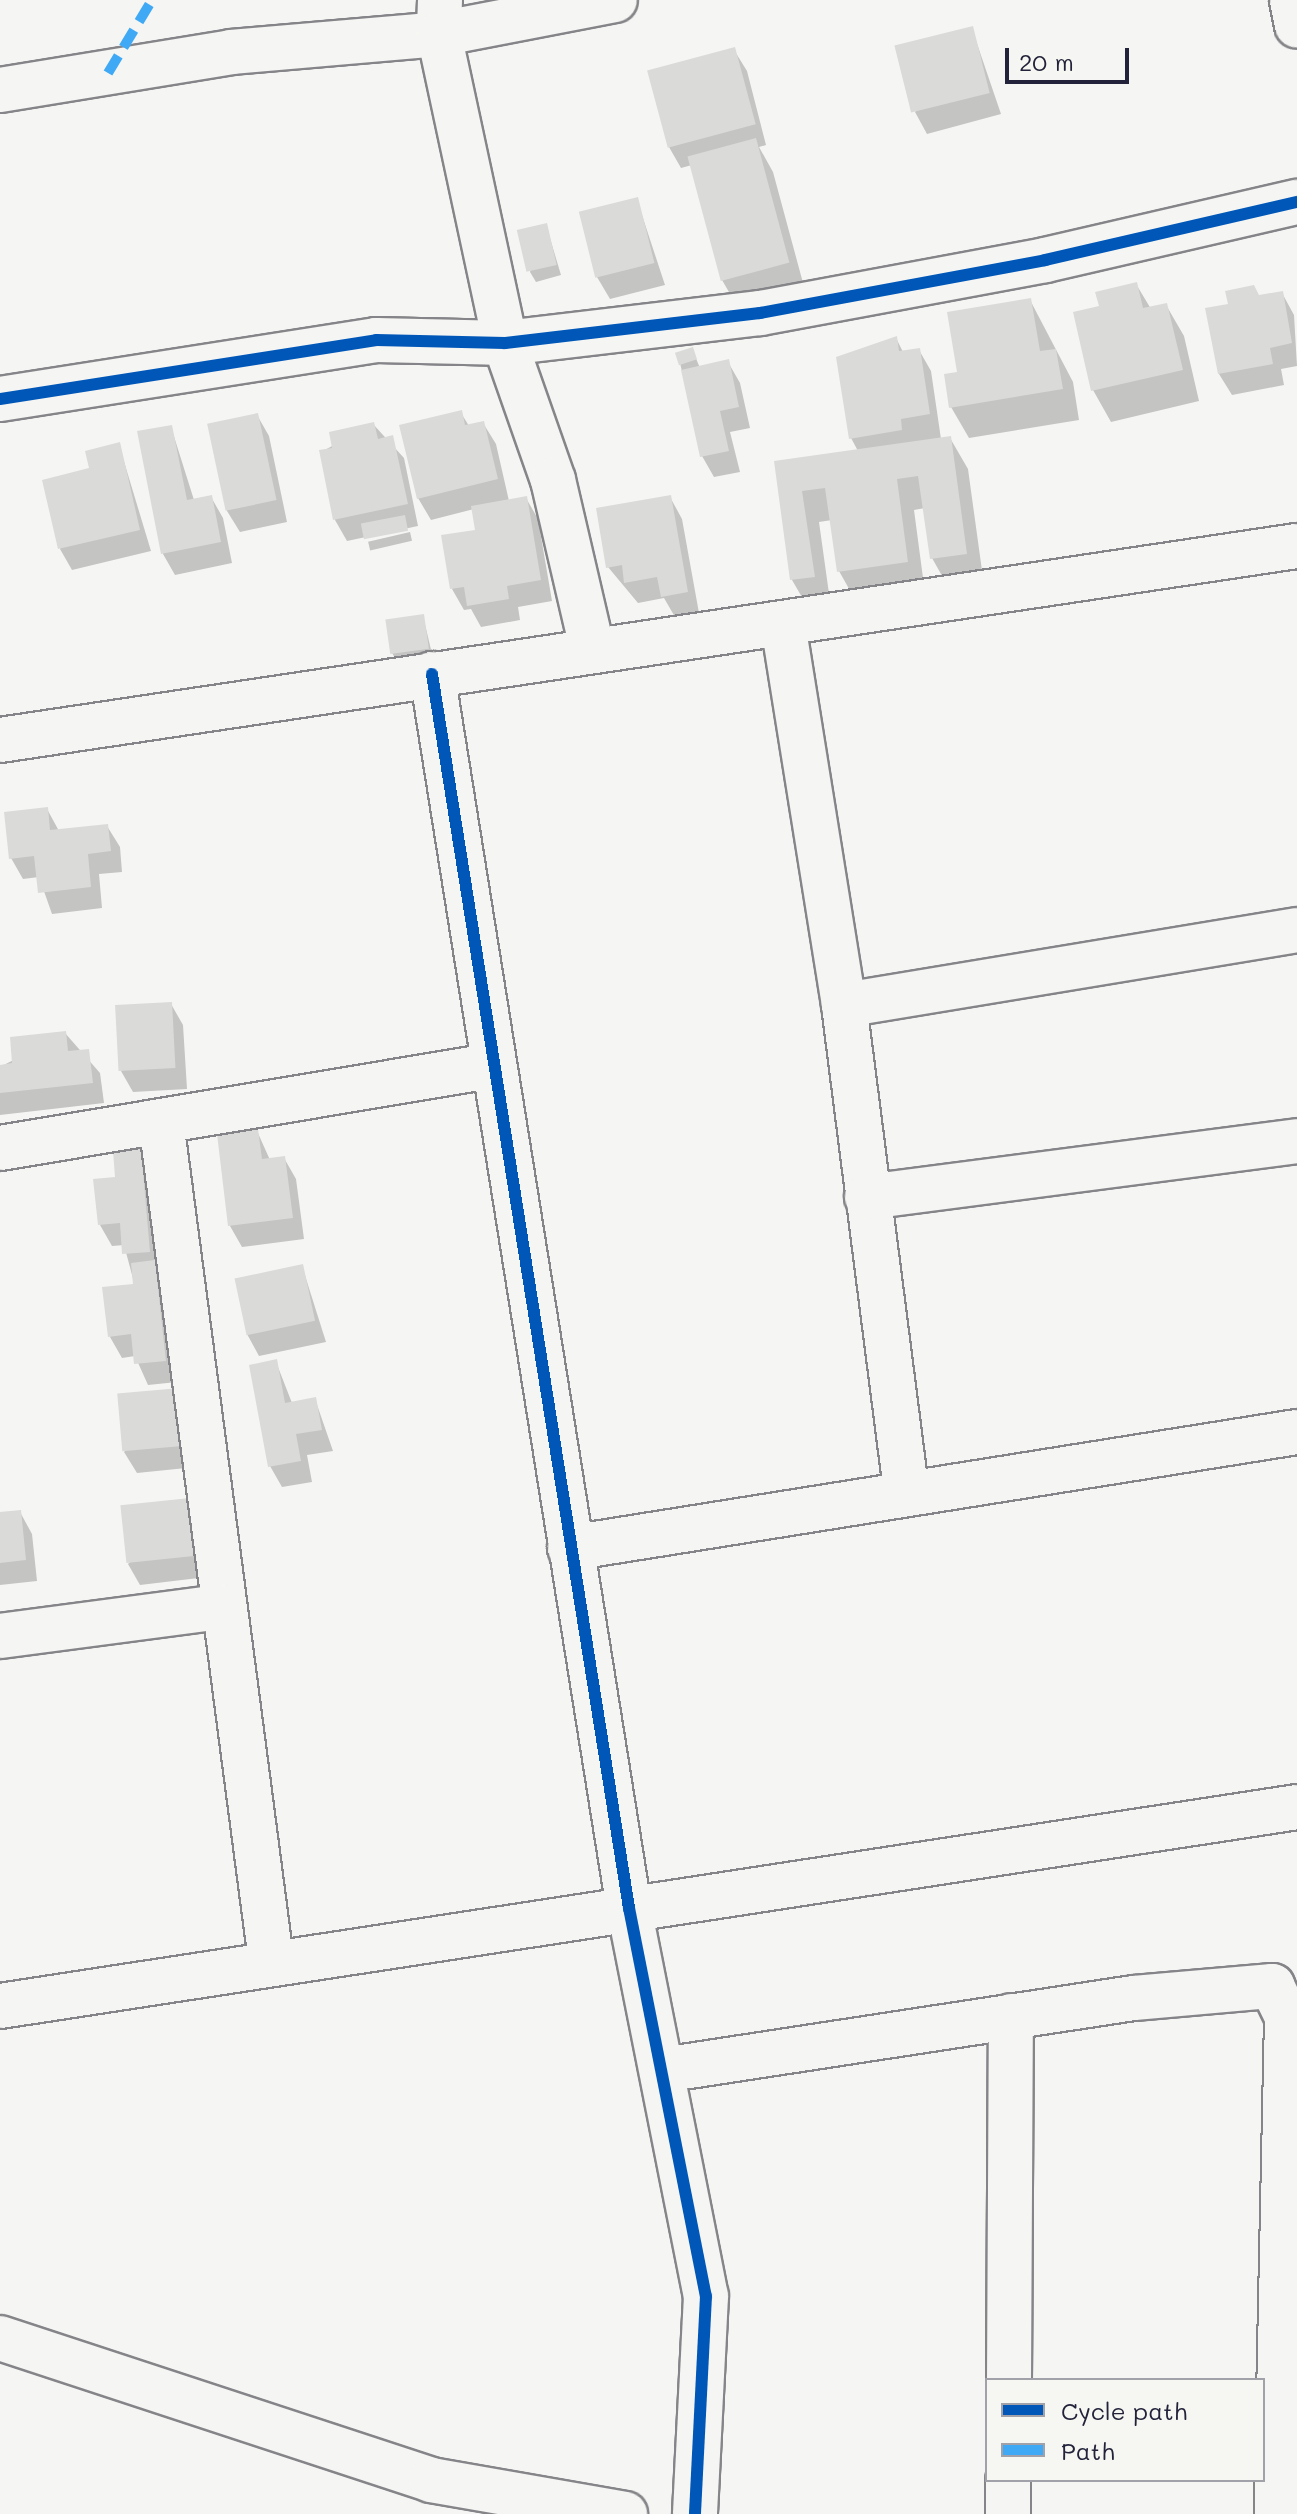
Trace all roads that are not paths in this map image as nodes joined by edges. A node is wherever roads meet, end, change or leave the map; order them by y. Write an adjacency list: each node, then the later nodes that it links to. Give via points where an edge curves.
1 (615, 0): 3 (street)
2 (1292, 0): 4 (street)
3 (440, 17): 5 (street); 7 (street)
4 (1297, 26)
5 (0, 90)
6 (1297, 202): 7 (street, via 760,313)
7 (505, 343): 8 (street, via 376,340); 11 (street, via 553,480)
8 (0, 399)
9 (1297, 546): 10 (street)
10 (783, 624): 11 (street); 15 (street)
11 (592, 648): 12 (street)
12 (432, 674): 13 (street); 16 (street)
13 (0, 740)
14 (1297, 930): 15 (street)
15 (844, 1005): 20 (street)
16 (491, 1066): 17 (street); 23 (street)
17 (161, 1122): 19 (street); 24 (street)
18 (1297, 1141): 20 (street)
19 (0, 1148)
20 (867, 1197): 22 (street)
21 (1297, 1432): 22 (street)
22 (906, 1492): 23 (street)
23 (570, 1548): 27 (street)
24 (220, 1607): 25 (street); 28 (street)
25 (0, 1636)
26 (1297, 1807): 27 (street)
27 (629, 1908): 28 (street); 31 (street)
28 (271, 1960): 29 (street)
29 (0, 2006)
30 (1011, 2016): 31 (street); 33 (street); 38 (street, via 1258,1982 1282,1996)
31 (663, 2070): 36 (street, via 706,2296)
32 (0, 2338): 35 (street, via 431,2480)
33 (1009, 2378)
34 (1008, 2482): 37 (street)
35 (625, 2514)
36 (695, 2514)
37 (1008, 2514)
38 (1277, 2514)

